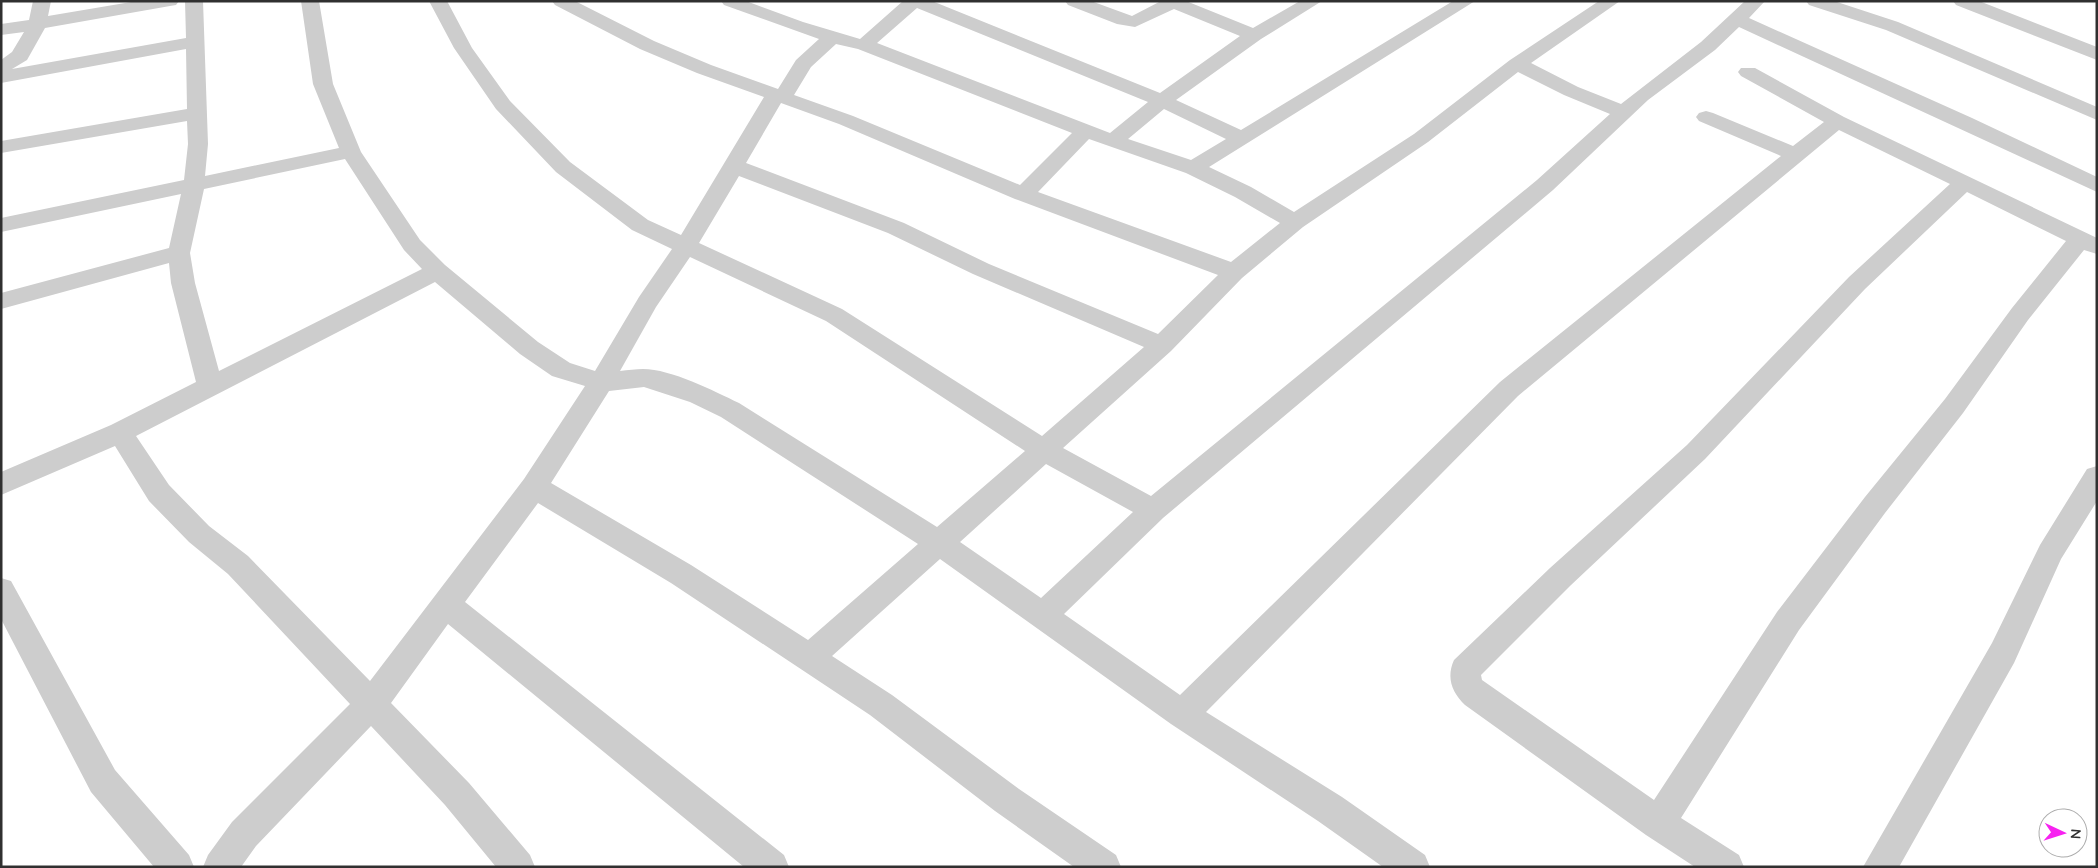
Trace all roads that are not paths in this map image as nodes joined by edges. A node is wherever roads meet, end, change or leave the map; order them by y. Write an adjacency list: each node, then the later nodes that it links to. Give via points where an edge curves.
1 (42, 1): 18 (street)
2 (170, 1): 18 (street)
3 (194, 1): 22 (street)
4 (310, 1): 40 (street, via 323,84)
5 (438, 1): 51 (street, via 463,48 504,105 563,167 640,225)
6 (561, 1): 29 (street, via 647,45)
7 (730, 1): 21 (street, via 774,20)
8 (915, 1): 23 (street); 30 (street)
9 (1074, 1): 16 (street, via 1135,22)
10 (1313, 1): 20 (street)
11 (1466, 1): 37 (street)
12 (1611, 1): 25 (street)
13 (1756, 1): 17 (street)
14 (1816, 1): 33 (street, via 1892,26)
15 (1962, 1): 24 (street)
16 (1172, 2): 20 (street)
17 (1736, 19): 32 (street, via 1708,46); 46 (street)
18 (37, 25): 19 (street); 26 (street, via 20,56)
19 (1, 30)
20 (1254, 35): 30 (street)
21 (831, 38): 23 (street); 29 (street, via 803,64)
22 (195, 42): 28 (street); 31 (street)
23 (864, 45): 36 (street)
24 (2097, 54)
25 (1517, 64): 32 (street, via 1571,91); 48 (street, via 1421,138)
26 (1, 68)
27 (1748, 72): 35 (street)
28 (1, 77)
29 (779, 95): 42 (street); 47 (street)
30 (1162, 101): 37 (street); 38 (street)
31 (197, 112): 39 (street); 45 (street)
32 (1624, 112): 64 (street, via 1545,185)
33 (2097, 114)
34 (1706, 117): 41 (street)
35 (1837, 121): 41 (street); 44 (street)
36 (1085, 131): 38 (street); 47 (street)
37 (1241, 138): 43 (street)
38 (1114, 140): 43 (street)
39 (1, 147)
40 (351, 152): 45 (street); 53 (street, via 412,245)
41 (1794, 154): 71 (street, via 1509,389)
42 (733, 166): 51 (street); 56 (street, via 896,228)
43 (1193, 168): 48 (street)
44 (1964, 182): 50 (street); 72 (street, via 1857,283 1696,452 1560,577 1466,670 1467,686 1476,695)
45 (194, 184): 49 (street); 52 (street)
46 (2097, 185)
47 (1023, 194): 54 (street)
48 (1296, 222): 54 (street)
49 (1, 225)
50 (2088, 243): 72 (street, via 2020,314 1954,406 1788,621)
51 (687, 246): 57 (street, via 647,303); 60 (street, via 834,315 871,336)
52 (179, 253): 55 (street); 58 (street, via 183,283)
53 (437, 271): 57 (street, via 561,370); 58 (street)
54 (1234, 272): 56 (street)
55 (1, 301)
56 (1162, 345): 60 (street)
57 (601, 382): 63 (street); 65 (street, via 644,378 699,395 730,410)
58 (210, 386): 59 (street)
59 (120, 432): 62 (street); 70 (street, via 159,493 199,534 238,565)
60 (1045, 451): 64 (street); 65 (street)
61 (2097, 478): 80 (street, via 2050,553 2003,653)
62 (1, 484)
63 (534, 487): 67 (street); 69 (street, via 681,574)
64 (1153, 510): 68 (street)
65 (938, 542): 68 (street); 69 (street)
66 (1, 590): 73 (street, via 103,782)
67 (445, 604): 70 (street); 76 (street)
68 (1043, 615): 71 (street)
69 (808, 659): 77 (street, via 881,705 1007,800)
70 (371, 704): 74 (street, via 244,834); 75 (street, via 457,794)
71 (1182, 714): 78 (street, via 1330,809)
72 (1658, 823): 79 (street)
73 (177, 867)
74 (220, 867)
75 (518, 867)
76 (772, 867)
77 (1104, 867)
78 (1413, 867)
79 (1727, 867)
80 (1880, 867)

